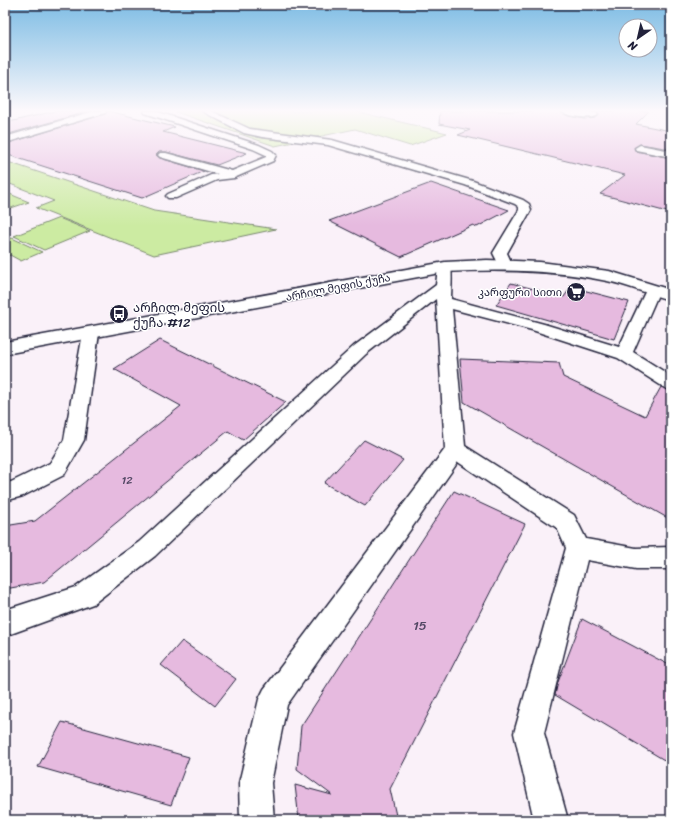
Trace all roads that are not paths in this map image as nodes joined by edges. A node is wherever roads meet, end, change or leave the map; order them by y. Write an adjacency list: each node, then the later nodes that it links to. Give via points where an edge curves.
1 (261, 150): 6 (lane, via 271,155 270,159)
2 (355, 150): 8 (lane, via 469,183 525,206 500,253)
3 (648, 150): 4 (street)
4 (671, 154)
5 (163, 155): 6 (lane)
6 (234, 175): 7 (lane, via 215,177)
7 (172, 196)
8 (506, 266): 9 (street, არჩილ მეფის ქუჩა); 10 (street, არჩილ მეფის ქუჩა, via 540,267 609,276)
9 (444, 285): 12 (street, არჩილ მეფის ქუჩა); 14 (lane, via 538,327); 16 (lane); 20 (lane, via 360,350 147,549 84,596)
10 (653, 290): 11 (street, არჩილ მეფის ქუჩა); 14 (lane)
11 (671, 295)
12 (91, 333): 13 (street, არჩილ მეფის ქუჩა); 17 (lane, via 74,440 57,470 15,490)
13 (5, 348)
14 (624, 354): 15 (lane)
15 (671, 384)
16 (455, 450): 18 (lane, via 566,522); 21 (lane, via 274,699 255,783)
17 (5, 492)
18 (578, 548): 19 (lane, via 618,557); 22 (lane, via 529,733)
19 (671, 558)
20 (5, 623)
21 (257, 820)
22 (552, 820)

